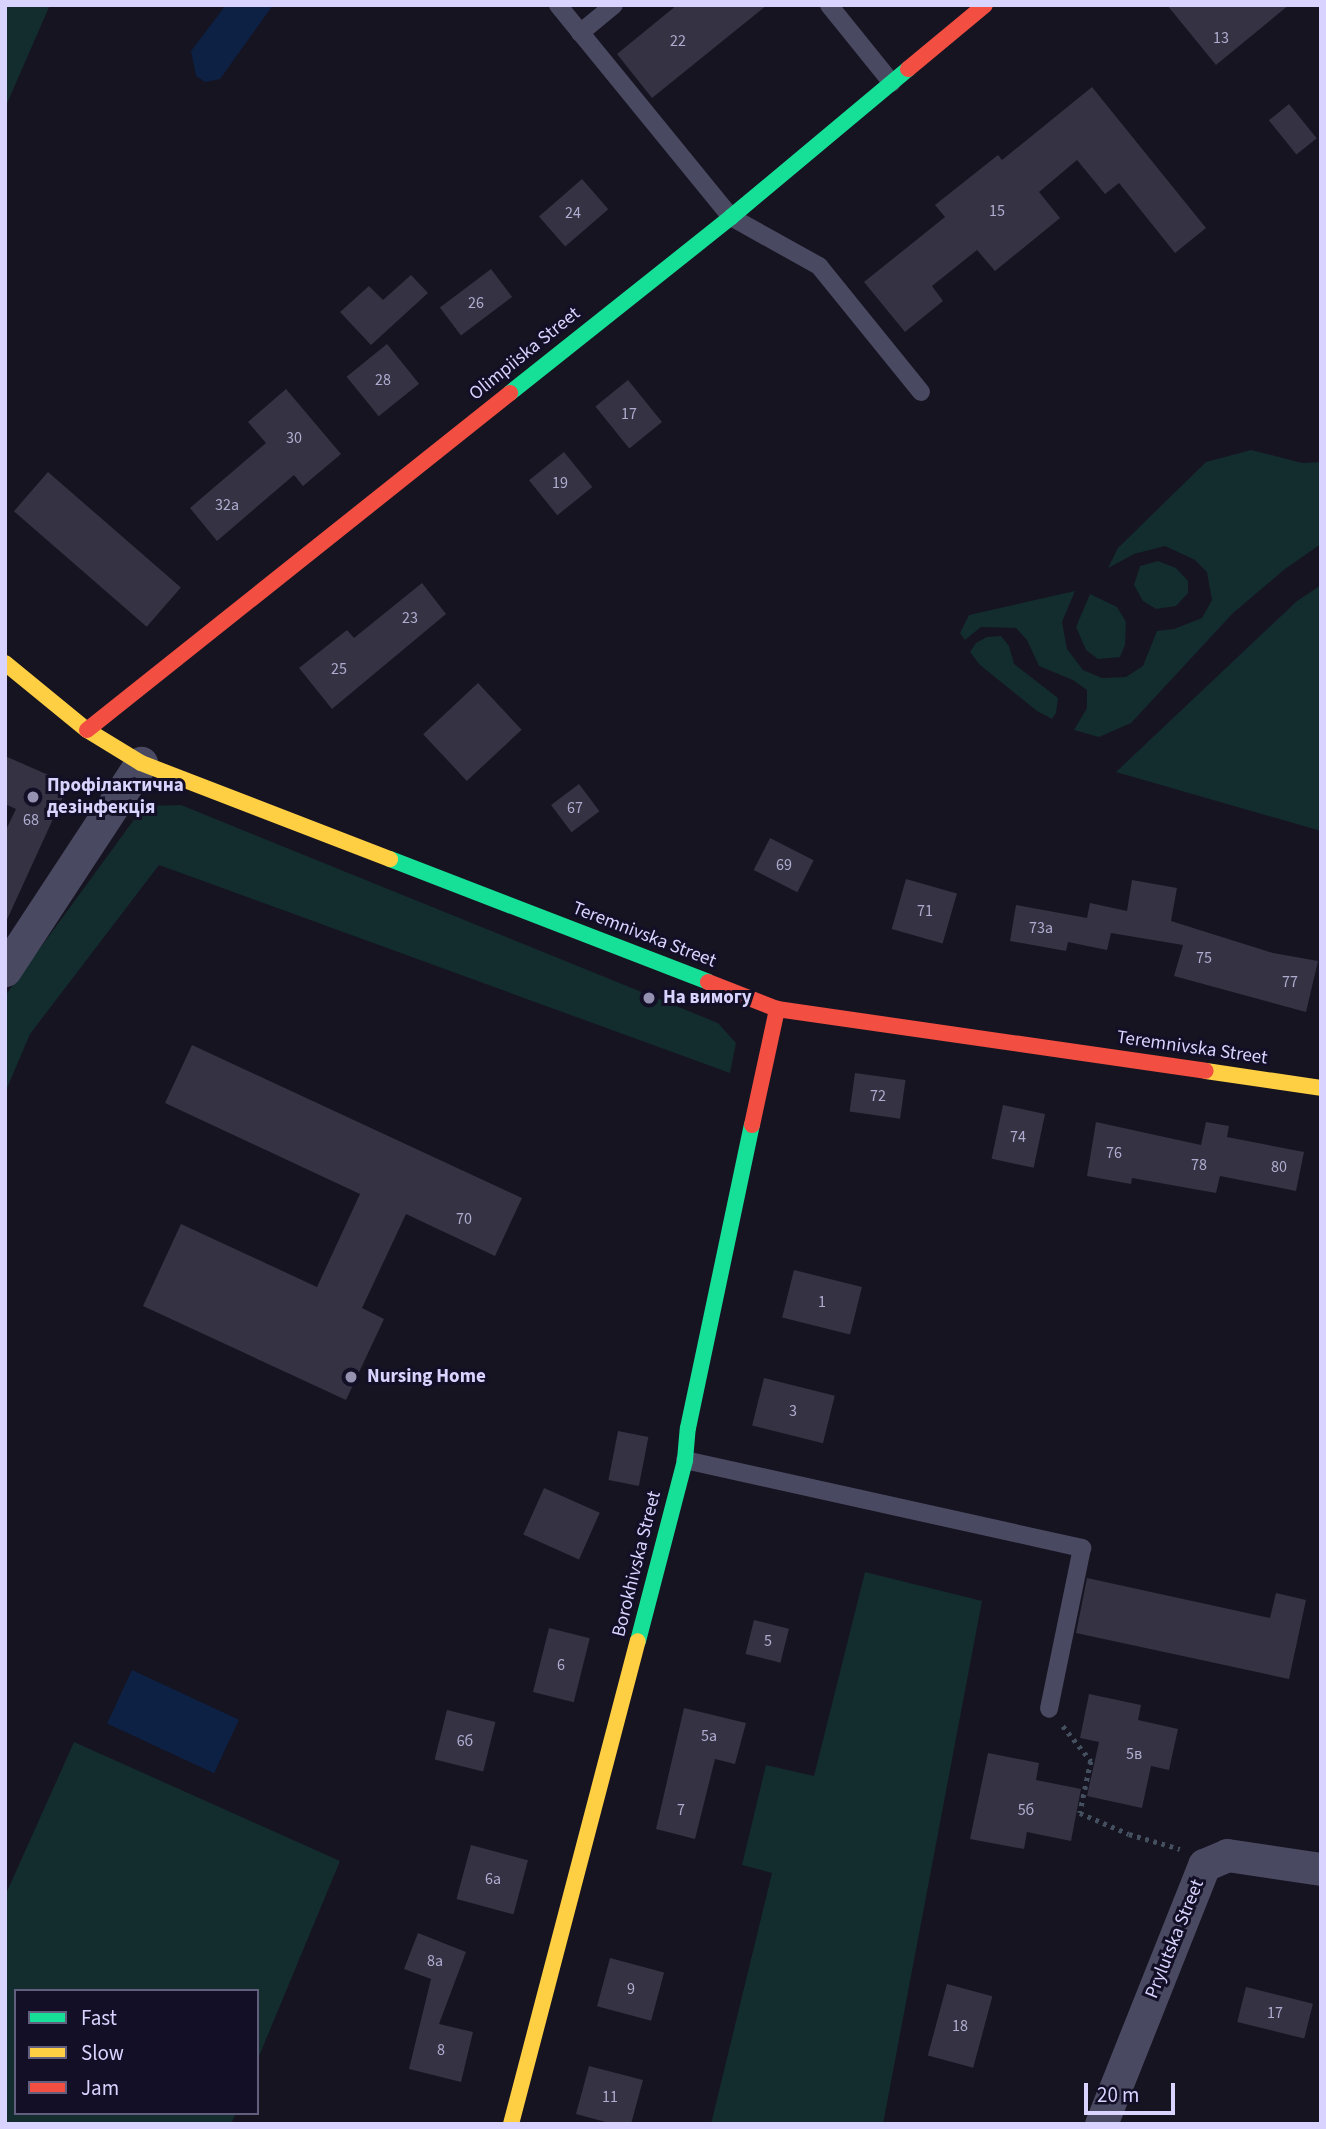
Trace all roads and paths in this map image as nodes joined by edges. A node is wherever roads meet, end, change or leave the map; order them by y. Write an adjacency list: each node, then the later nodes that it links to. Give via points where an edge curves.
1 (558, 5): 5 (lane)
2 (614, 5): 5 (lane)
3 (829, 5): 6 (lane)
4 (985, 5): 6 (street, Olimpiiska Street)
5 (580, 33): 7 (lane)
6 (892, 83): 7 (street, Olimpiiska Street)
7 (731, 217): 8 (lane, via 820,267); 10 (street, Olimpiiska Street)
8 (921, 392)
9 (5, 663): 10 (street, Teremnivska Street)
10 (87, 730): 11 (street, Teremnivska Street)
11 (141, 763): 12 (street); 13 (street, Teremnivska Street)
12 (5, 971)
13 (777, 1009): 14 (street, Teremnivska Street); 15 (street, Borokhivska Street)
14 (1321, 1088)
15 (685, 1460): 16 (lane, via 1082,1548); 19 (street, Borokhivska Street)
16 (1049, 1709): 17 (path, via 1090,1760 1080,1813 1187,1851)
17 (1204, 1865): 18 (street, Prylutska Street, via 1227,1855); 20 (street, Prylutska Street)
18 (1321, 1869)
19 (511, 2124)
20 (1101, 2124)

